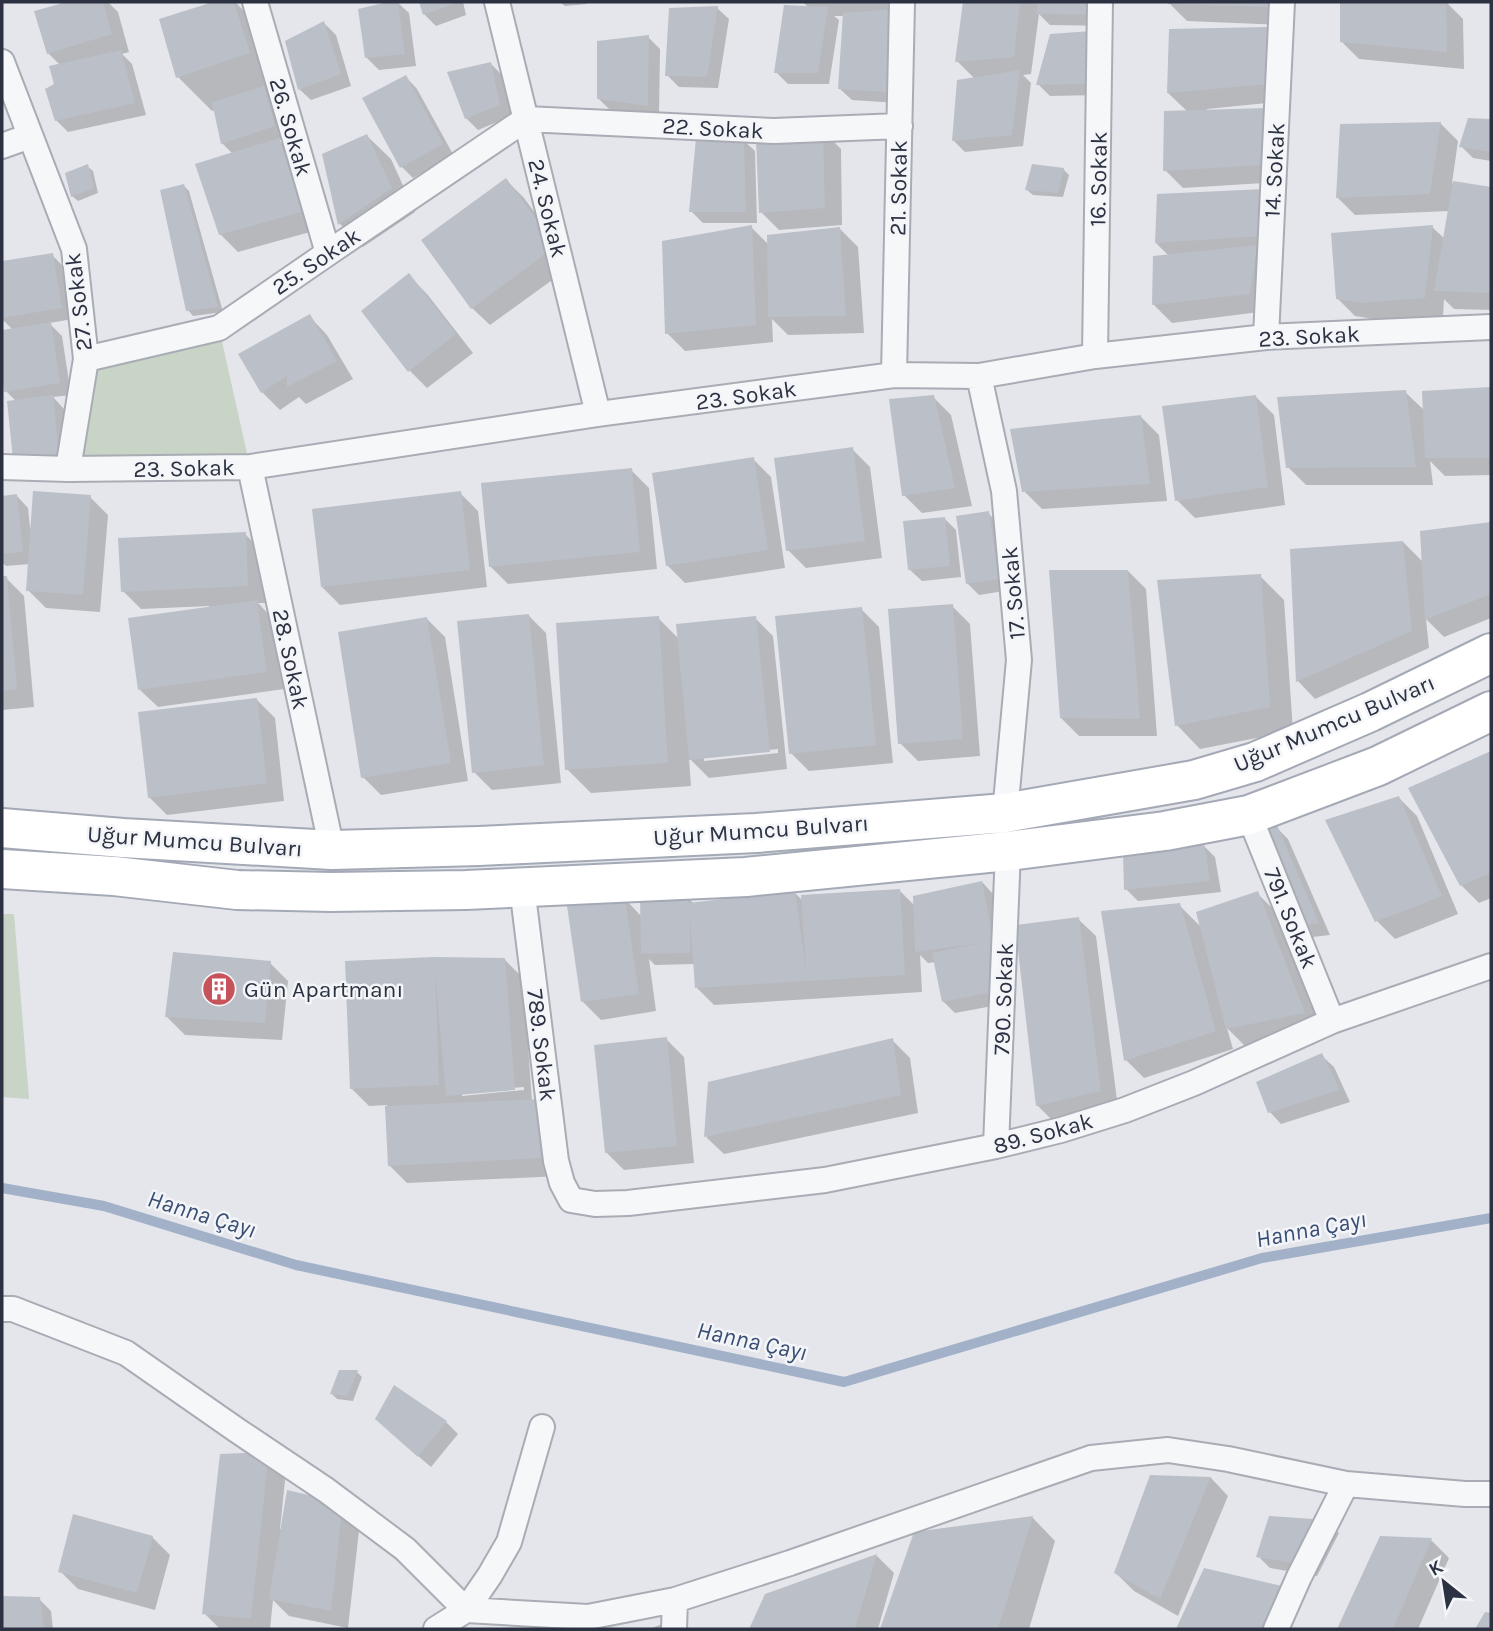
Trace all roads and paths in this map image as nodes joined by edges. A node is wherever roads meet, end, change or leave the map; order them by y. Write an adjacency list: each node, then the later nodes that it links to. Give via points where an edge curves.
1 (255, 2): 11 (street, 26. Sokak)
2 (497, 2): 7 (street, 24. Sokak)
3 (902, 2): 8 (street, 21. Sokak)
4 (1100, 2): 14 (street, 16. Sokak)
5 (1282, 2): 13 (street, 14. Sokak)
6 (2, 62): 9 (street, 27. Sokak)
7 (526, 119): 8 (street, 22. Sokak, via 774,131); 11 (street, 25. Sokak); 18 (street, 24. Sokak)
8 (900, 126): 16 (street, 21. Sokak)
9 (30, 136): 10 (street); 15 (street, 27. Sokak, via 74,249)
10 (2, 146)
11 (328, 253): 15 (street, 25. Sokak, via 219,328)
12 (1491, 327): 13 (street, 23. Sokak)
13 (1266, 337): 14 (street, 23. Sokak)
14 (1095, 356): 17 (street, 23. Sokak)
15 (86, 359): 21 (street, 27. Sokak)
16 (894, 375): 17 (street, 23. Sokak); 18 (street, 23. Sokak)
17 (979, 376): 24 (street, 17. Sokak, via 1004,491 1019,660)
18 (598, 414): 20 (street, 23. Sokak)
19 (2, 467): 21 (street, 23. Sokak)
20 (250, 467): 21 (street, 23. Sokak); 27 (street, 28. Sokak)
21 (68, 470)
22 (1491, 653): 24 (main road, Uğur Mumcu Bulvarı, via 1255,761 1194,780)
23 (1491, 711): 25 (main road, Uğur Mumcu Bulvarı, via 1378,765)
24 (1005, 813): 27 (main road, Uğur Mumcu Bulvarı, via 756,833)
25 (1249, 815): 28 (main road, Uğur Mumcu Bulvarı); 32 (street, 791. Sokak)
26 (2, 828): 27 (main road, Uğur Mumcu Bulvarı)
27 (332, 850)
28 (1009, 851): 30 (main road, Uğur Mumcu Bulvarı, via 746,877); 33 (street, 790. Sokak)
29 (2, 869): 30 (main road, Uğur Mumcu Bulvarı, via 236,890)
30 (522, 887): 34 (street, 789. Sokak, via 556,1161)
31 (1491, 966): 32 (street, 89. Sokak)
32 (1332, 1021): 33 (street, 89. Sokak, via 1125,1110)
33 (996, 1146): 34 (street, 89. Sokak, via 825,1180 628,1203)
34 (571, 1200)
35 (2, 1309): 40 (street, via 13,1309 126,1353 405,1549)
36 (542, 1427): 40 (street, via 509,1542)
37 (1346, 1484): 38 (street); 39 (street, via 1168,1450 1091,1458); 43 (street)
38 (1491, 1493)
39 (675, 1600): 40 (street, via 588,1617); 42 (street)
40 (466, 1610): 41 (street)
41 (436, 1629)
42 (674, 1629)
43 (1276, 1629)

